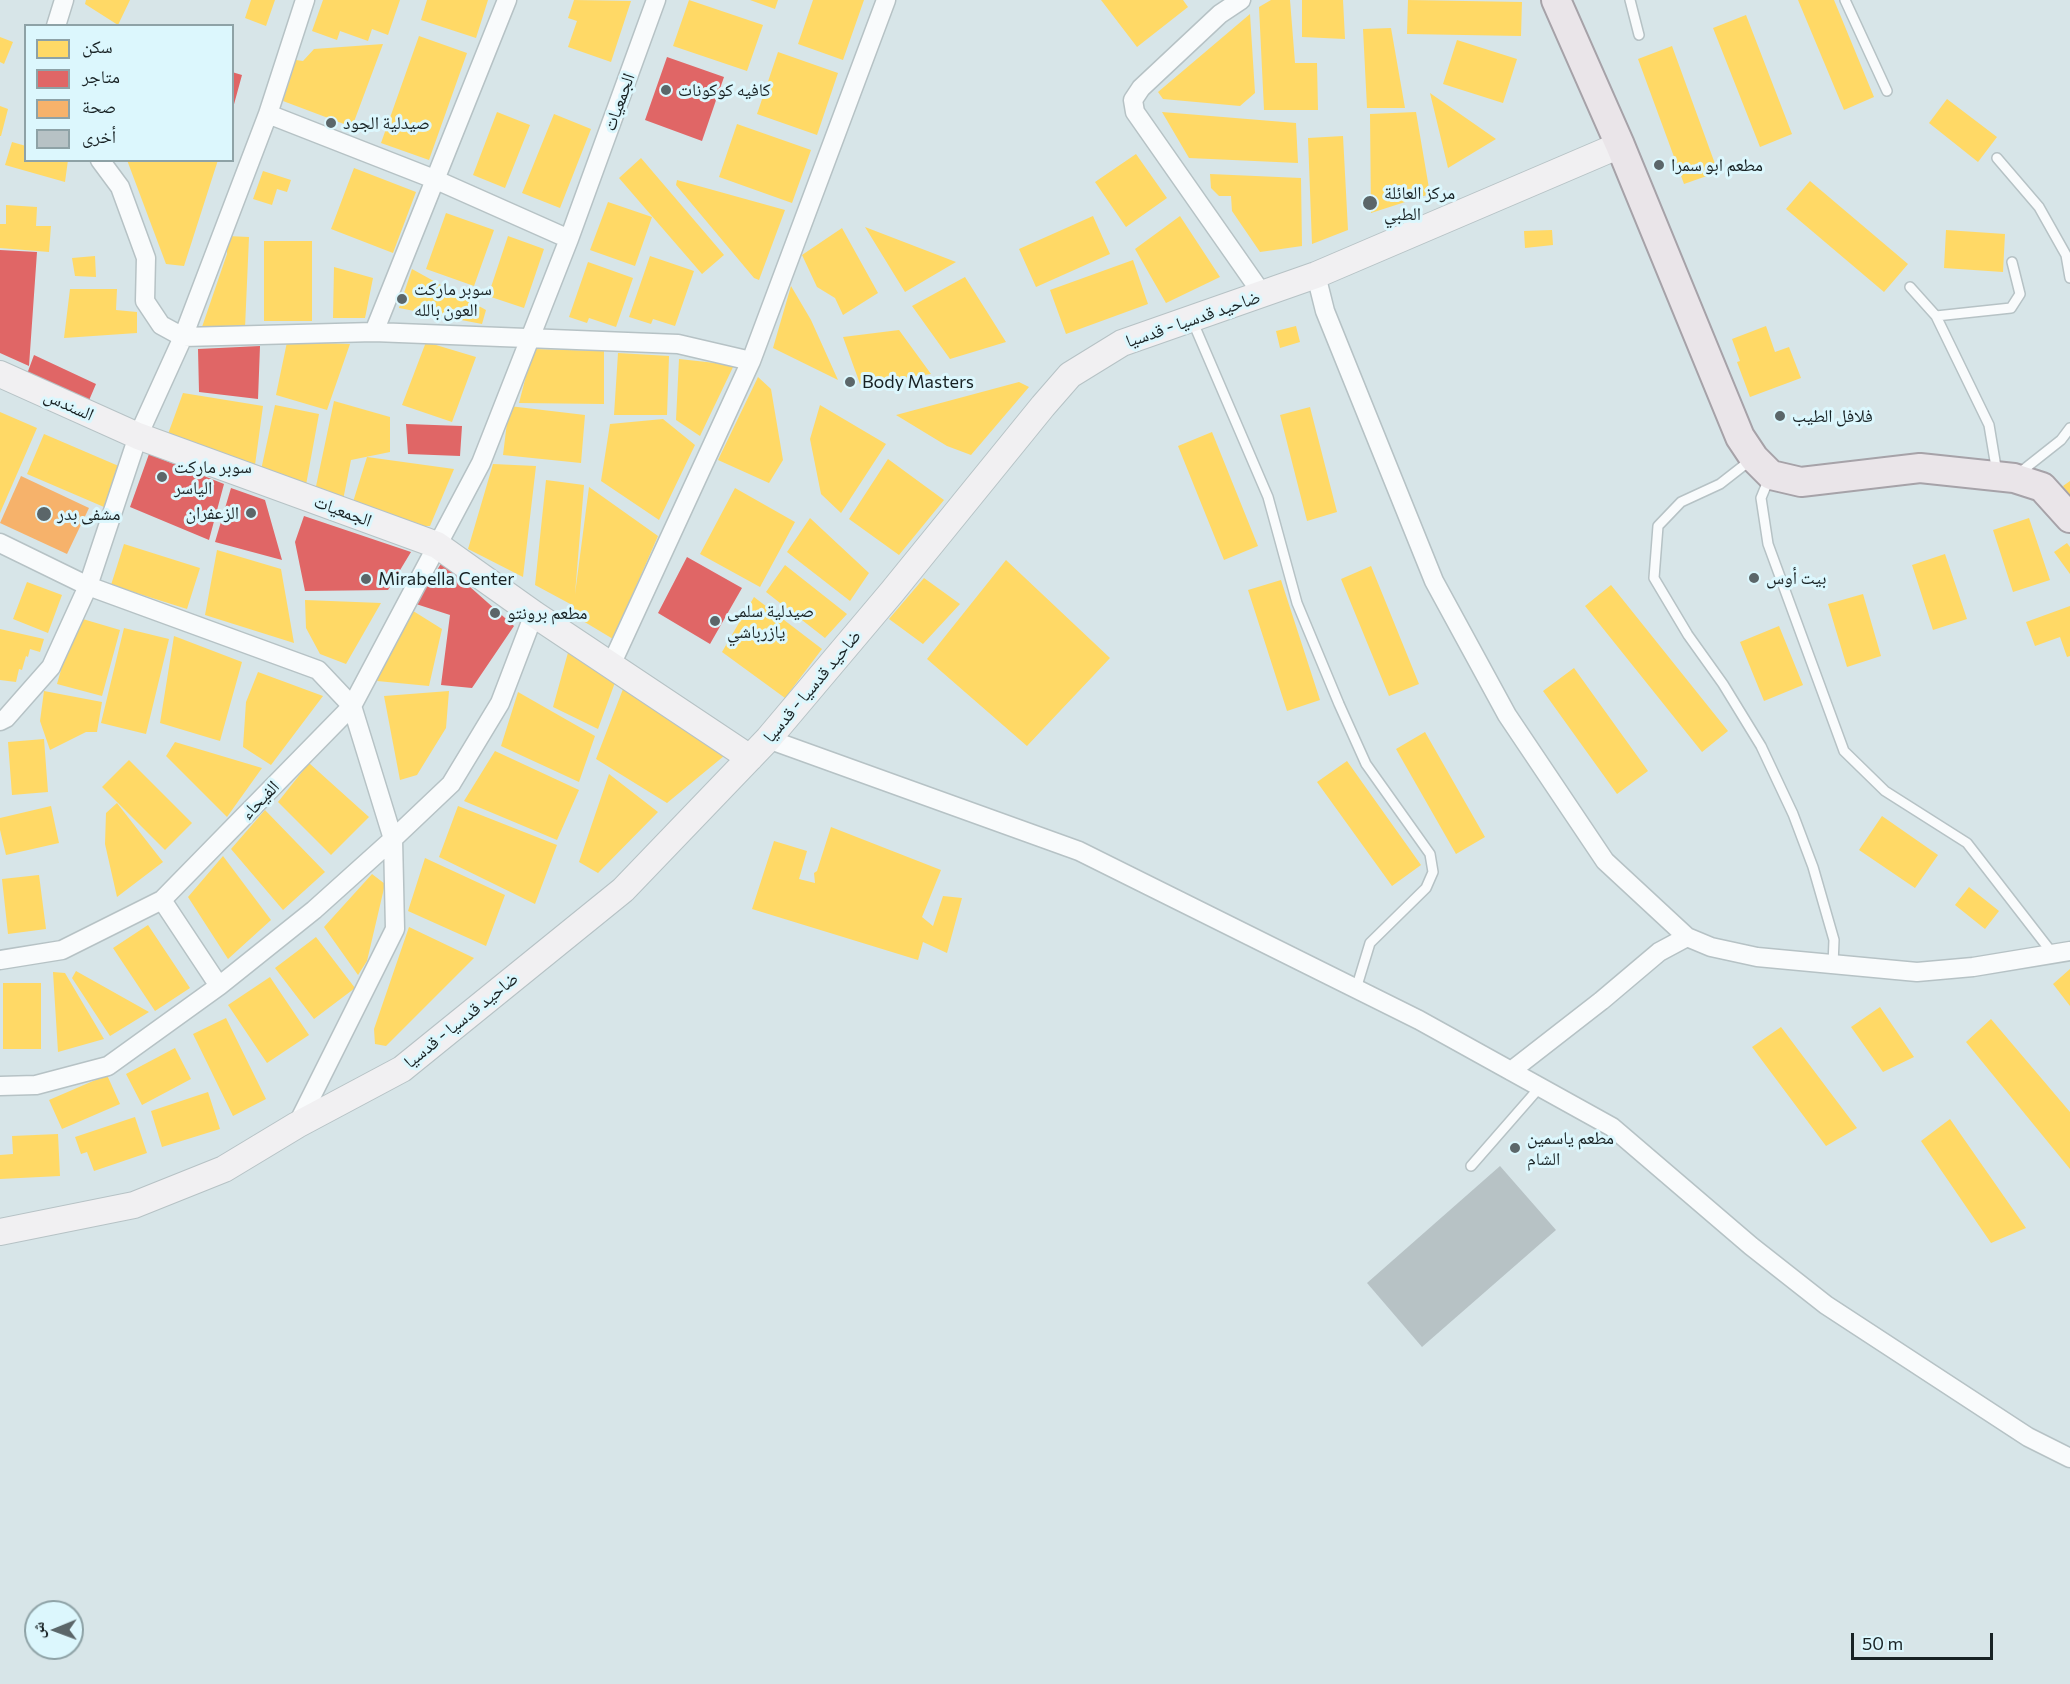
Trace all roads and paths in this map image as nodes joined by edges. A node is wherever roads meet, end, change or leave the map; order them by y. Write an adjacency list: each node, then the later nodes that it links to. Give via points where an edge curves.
1 (64, 0): 10 (street)
2 (305, 0): 13 (street)
3 (507, 0): 17 (street)
4 (656, 0): 18 (street, الجمعيات)
5 (886, 0): 29 (street)
6 (1242, 0): 23 (street, via 1220,14 1133,100 1135,112)
7 (1556, 0): 14 (main road)
8 (1630, 0): 11 (lane)
9 (1845, 0): 12 (lane)
10 (57, 24)
11 (1639, 35)
12 (1887, 91)
13 (268, 114): 17 (street); 27 (street)
14 (1620, 145): 20 (main road, ضاحيد قدسيا - قدسيا); 33 (main road, via 1740,437)
15 (1997, 158): 21 (lane, via 2039,207 2066,255)
16 (101, 162): 27 (street, via 120,187 146,258 145,301 161,325)
17 (434, 179): 18 (street); 26 (street)
18 (569, 239): 28 (street, الجمعيات)
19 (2012, 262): 24 (lane, via 2020,294 2011,308)
20 (1316, 275): 23 (main road, ضاحيد قدسيا - قدسيا); 47 (street, via 1325,311 1434,580 1507,715 1605,861)
21 (2070, 278)
22 (1910, 287): 24 (lane)
23 (1263, 295): 25 (main road, ضاحيد قدسيا - قدسيا)
24 (1936, 316): 34 (lane, via 1989,425)
25 (1192, 320): 43 (main road, ضاحيد قدسيا - قدسيا, via 1122,343 1070,375); 52 (lane, via 1268,497 1297,603 1348,724 1366,764 1430,854 1433,872 1426,888 1370,943)
26 (374, 332): 27 (street); 28 (street)
27 (183, 337): 32 (street)
28 (529, 339): 29 (street, via 678,344); 37 (street, الجمعيات, via 481,463)
29 (752, 361): 40 (street)
30 (0, 374): 32 (main road, السندس)
31 (2070, 428): 34 (lane, via 2061,440)
32 (138, 436): 37 (main road, الجمعيات); 38 (street)
33 (1762, 467): 34 (main road, via 1801,482 1920,468); 48 (lane, via 1761,498 1768,544 1844,751 1885,791 1967,843); 50 (lane, via 1681,502 1658,526 1654,578 1761,746 1793,813 1834,940)
34 (2006, 477): 35 (main road, via 2042,487)
35 (2070, 518)
36 (0, 543): 38 (street)
37 (437, 545): 39 (main road); 41 (street, الفيحاء)
38 (88, 586): 41 (street, via 318,670); 42 (street, via 51,667)
39 (534, 614): 40 (main road); 45 (street, via 500,703 451,784)
40 (611, 665): 44 (main road)
41 (352, 706): 45 (street); 46 (street, الفيحاء)
42 (0, 721)
43 (768, 739): 44 (main road, ضاحيد قدسيا - قدسيا); 52 (street, via 1079,851)
44 (750, 758): 56 (main road, ضاحيد قدسيا - قدسيا, via 614,897 402,1069)
45 (393, 839): 51 (street, via 314,910); 56 (street, via 395,929)
46 (162, 900): 49 (street, الفيحاء, via 62,950); 51 (street)
47 (1687, 938): 50 (street, via 1757,957); 53 (street, via 1659,951)
48 (2062, 952): 50 (street, via 1917,972)
49 (0, 960)
50 (1833, 965)
51 (219, 986): 54 (street, via 108,1066 36,1085)
52 (1356, 989): 53 (street)
53 (1511, 1071): 55 (street)
54 (0, 1086)
55 (1540, 1087): 57 (lane); 59 (street, via 1612,1127 1826,1305 2028,1437)
56 (297, 1125): 58 (main road, ضاحيد قدسيا - قدسيا, via 224,1169 134,1205)
57 (1471, 1166)
58 (0, 1232)
59 (2070, 1458)

